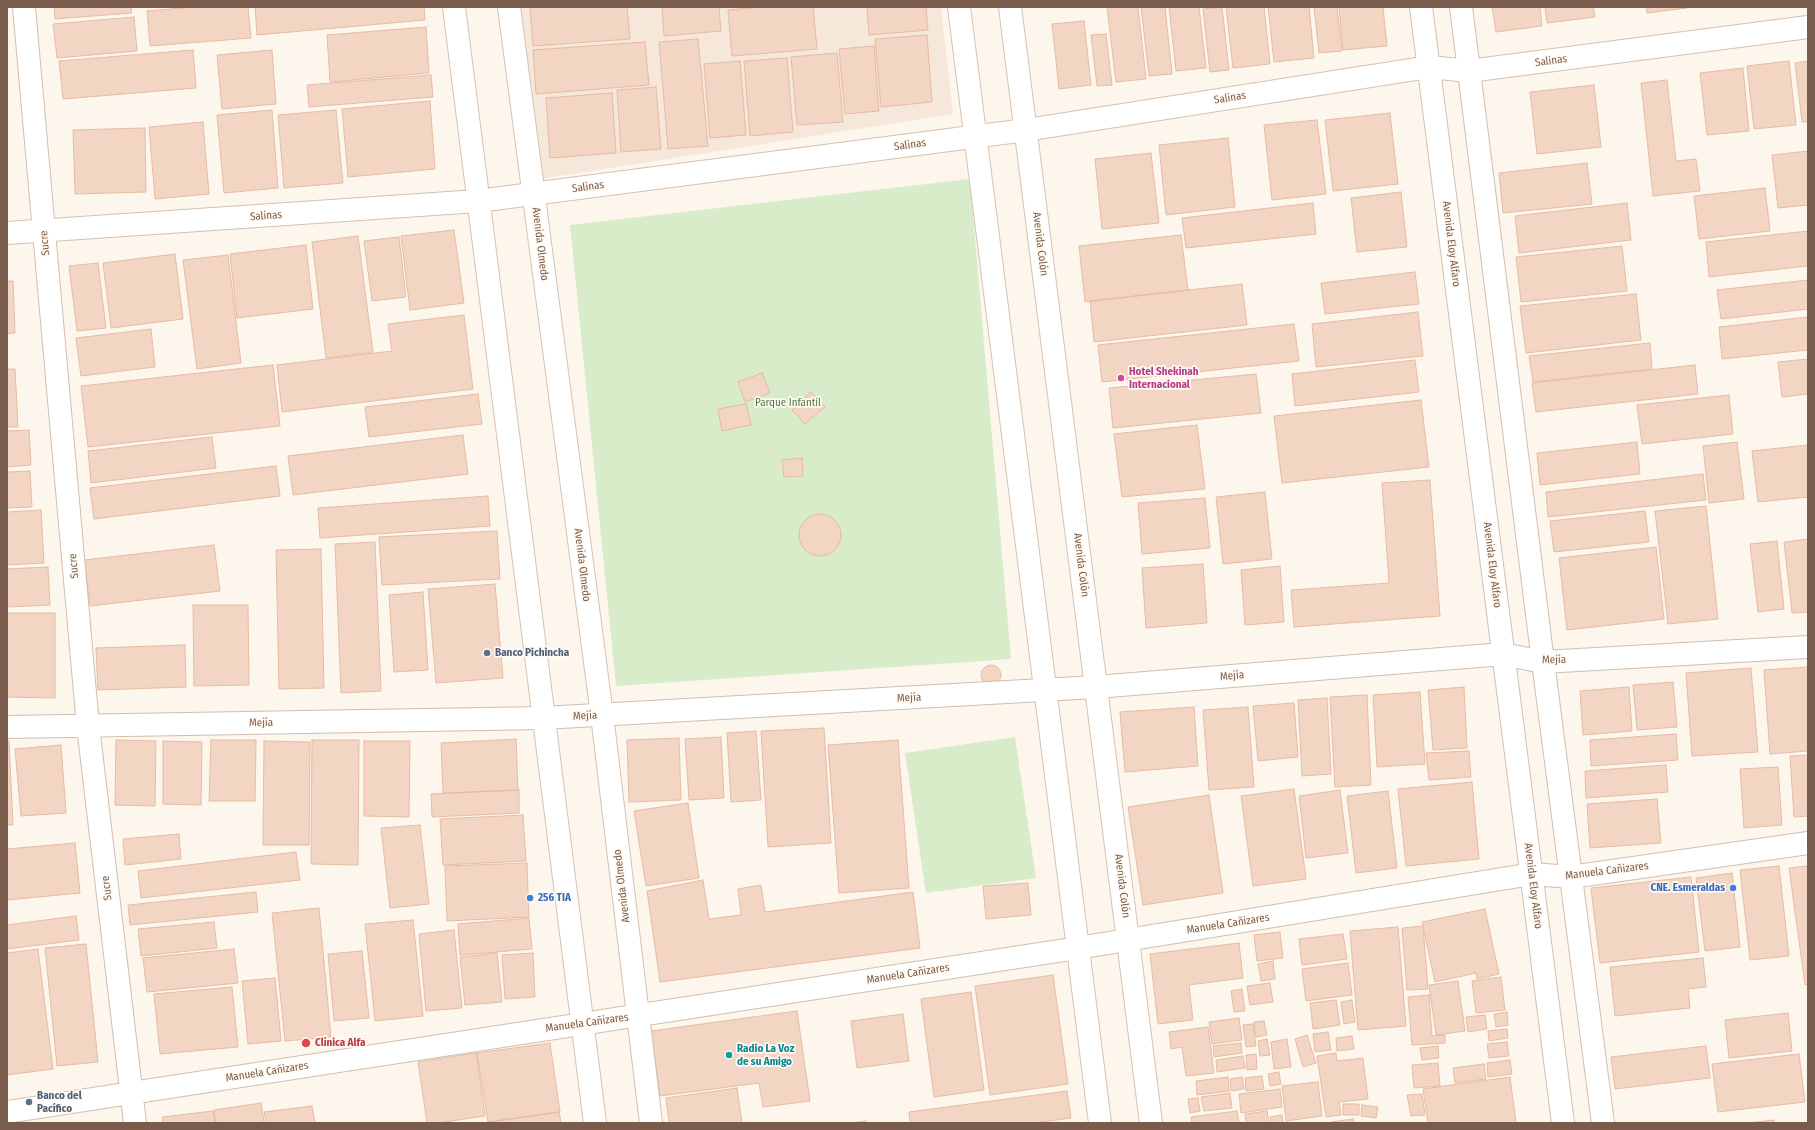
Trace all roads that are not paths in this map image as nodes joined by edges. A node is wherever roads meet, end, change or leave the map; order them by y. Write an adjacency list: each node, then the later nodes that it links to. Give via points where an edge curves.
1 (24, 7): 15 (street, Sucre)
2 (454, 7): 14 (street)
3 (509, 7): 13 (street, Avenida Olmedo)
4 (959, 7): 12 (street)
5 (1010, 7): 11 (street, Avenida Colón)
6 (1421, 7): 9 (street, Avenida Eloy Alfaro)
7 (1461, 7): 10 (street)
8 (1808, 27): 10 (street, Salinas)
9 (1429, 67): 10 (street, Salinas); 11 (street, Salinas); 18 (street, Avenida Eloy Alfaro)
10 (1469, 71): 19 (street)
11 (1026, 130): 12 (street, Salinas); 20 (street, Avenida Colón)
12 (976, 136): 13 (street, Salinas); 21 (street)
13 (533, 194): 14 (street, Salinas); 22 (street, Avenida Olmedo)
14 (478, 201): 15 (street, Salinas); 23 (street)
15 (44, 232): 16 (street, Salinas); 24 (street, Sucre)
16 (7, 233)
17 (1808, 647): 19 (street, Mejía)
18 (1503, 654): 19 (street, Mejía); 20 (street, Mejía); 27 (street, Avenida Eloy Alfaro)
19 (1543, 662): 28 (street)
20 (1096, 688): 21 (street, Mejía); 29 (street, Avenida Colón)
21 (1045, 691): 22 (street, Mejía); 30 (street)
22 (602, 715): 23 (street, Mejía); 31 (street, Avenida Olmedo)
23 (543, 718): 24 (street, Mejía); 32 (street)
24 (88, 726): 25 (street, Mejía); 33 (street, Sucre)
25 (7, 727)
26 (1808, 843): 28 (street, Manuela Cañizares)
27 (1532, 874): 28 (street, Manuela Cañizares); 29 (street, Manuela Cañizares); 40 (street, Avenida Eloy Alfaro)
28 (1571, 877): 41 (street)
29 (1128, 940): 30 (street, Manuela Cañizares); 39 (street, Avenida Colón)
30 (1078, 948): 31 (street, Manuela Cañizares); 38 (street)
31 (637, 1015): 32 (street, Manuela Cañizares); 37 (street, Avenida Olmedo)
32 (582, 1023): 33 (street, Manuela Cañizares); 36 (street)
33 (130, 1093): 34 (street, Manuela Cañizares); 35 (street, Sucre)
34 (7, 1112)
35 (135, 1123)
36 (595, 1123)
37 (651, 1123)
38 (1100, 1123)
39 (1151, 1123)
40 (1563, 1123)
41 (1603, 1123)

